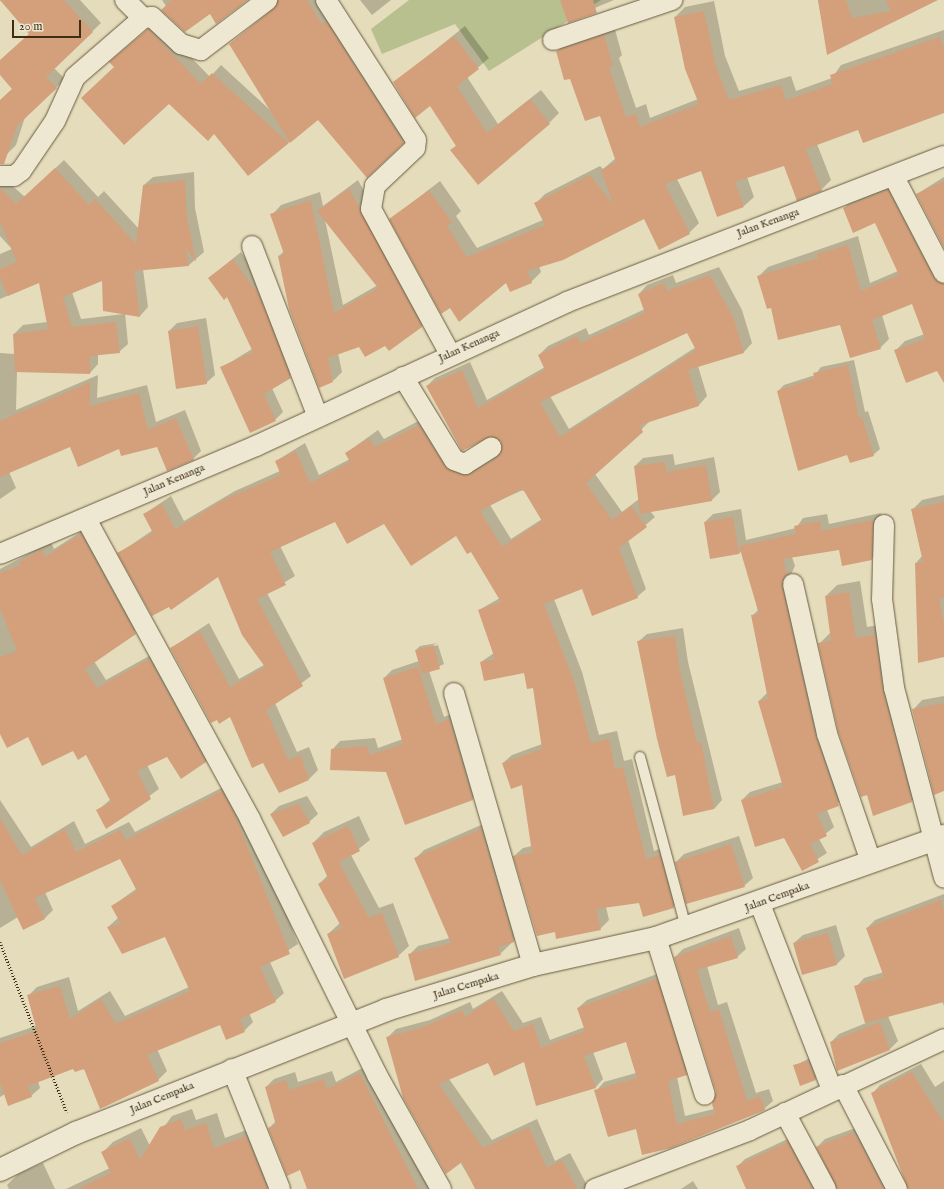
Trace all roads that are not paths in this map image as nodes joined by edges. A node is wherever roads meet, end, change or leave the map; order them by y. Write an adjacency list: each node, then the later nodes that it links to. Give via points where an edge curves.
1 (125, 0): 5 (street)
2 (268, 0): 5 (street, via 201,50 181,44 152,17)
3 (326, 0): 12 (street, via 416,140 415,148 375,186 371,209)
4 (672, 0): 6 (street)
5 (143, 18): 8 (street, via 75,77 55,121 36,150 14,176)
6 (553, 40)
7 (944, 156): 9 (street, Jalan Kenanga)
8 (0, 176)
9 (894, 177): 11 (street); 12 (street, Jalan Kenanga, via 715,242)
10 (252, 246): 14 (street)
11 (944, 273)
12 (450, 354): 13 (street, Jalan Kenanga)
13 (403, 377): 14 (street, Jalan Kenanga); 15 (street, via 454,460 465,464)
14 (318, 418): 16 (street, Jalan Kenanga)
15 (491, 448)
16 (86, 519): 18 (street, Jalan Kenanga); 29 (street, via 250,819)
17 (884, 525): 22 (street, via 882,600 894,688)
18 (0, 554)
19 (793, 584): 23 (street, via 826,734)
20 (454, 693): 28 (street)
21 (640, 757): 26 (lane)
22 (938, 838): 23 (street, Jalan Cempaka); 24 (street)
23 (871, 862): 25 (street, Jalan Cempaka)
24 (944, 877)
25 (760, 904): 26 (street, Jalan Cempaka); 32 (street)
26 (686, 928): 27 (street, Jalan Cempaka)
27 (656, 938): 28 (street, Jalan Cempaka); 33 (street)
28 (532, 965): 29 (street, Jalan Cempaka)
29 (352, 1023): 31 (street, Jalan Cempaka); 37 (street, via 377,1075)
30 (944, 1039): 32 (street)
31 (232, 1069): 35 (street, Jalan Cempaka, via 76,1133); 36 (street)
32 (837, 1088): 34 (street); 40 (street)
33 (705, 1095)
34 (785, 1113): 38 (street, via 706,1148 647,1167); 39 (street)
35 (0, 1170)
36 (280, 1189)
37 (441, 1189)
38 (595, 1189)
39 (826, 1189)
40 (897, 1189)

